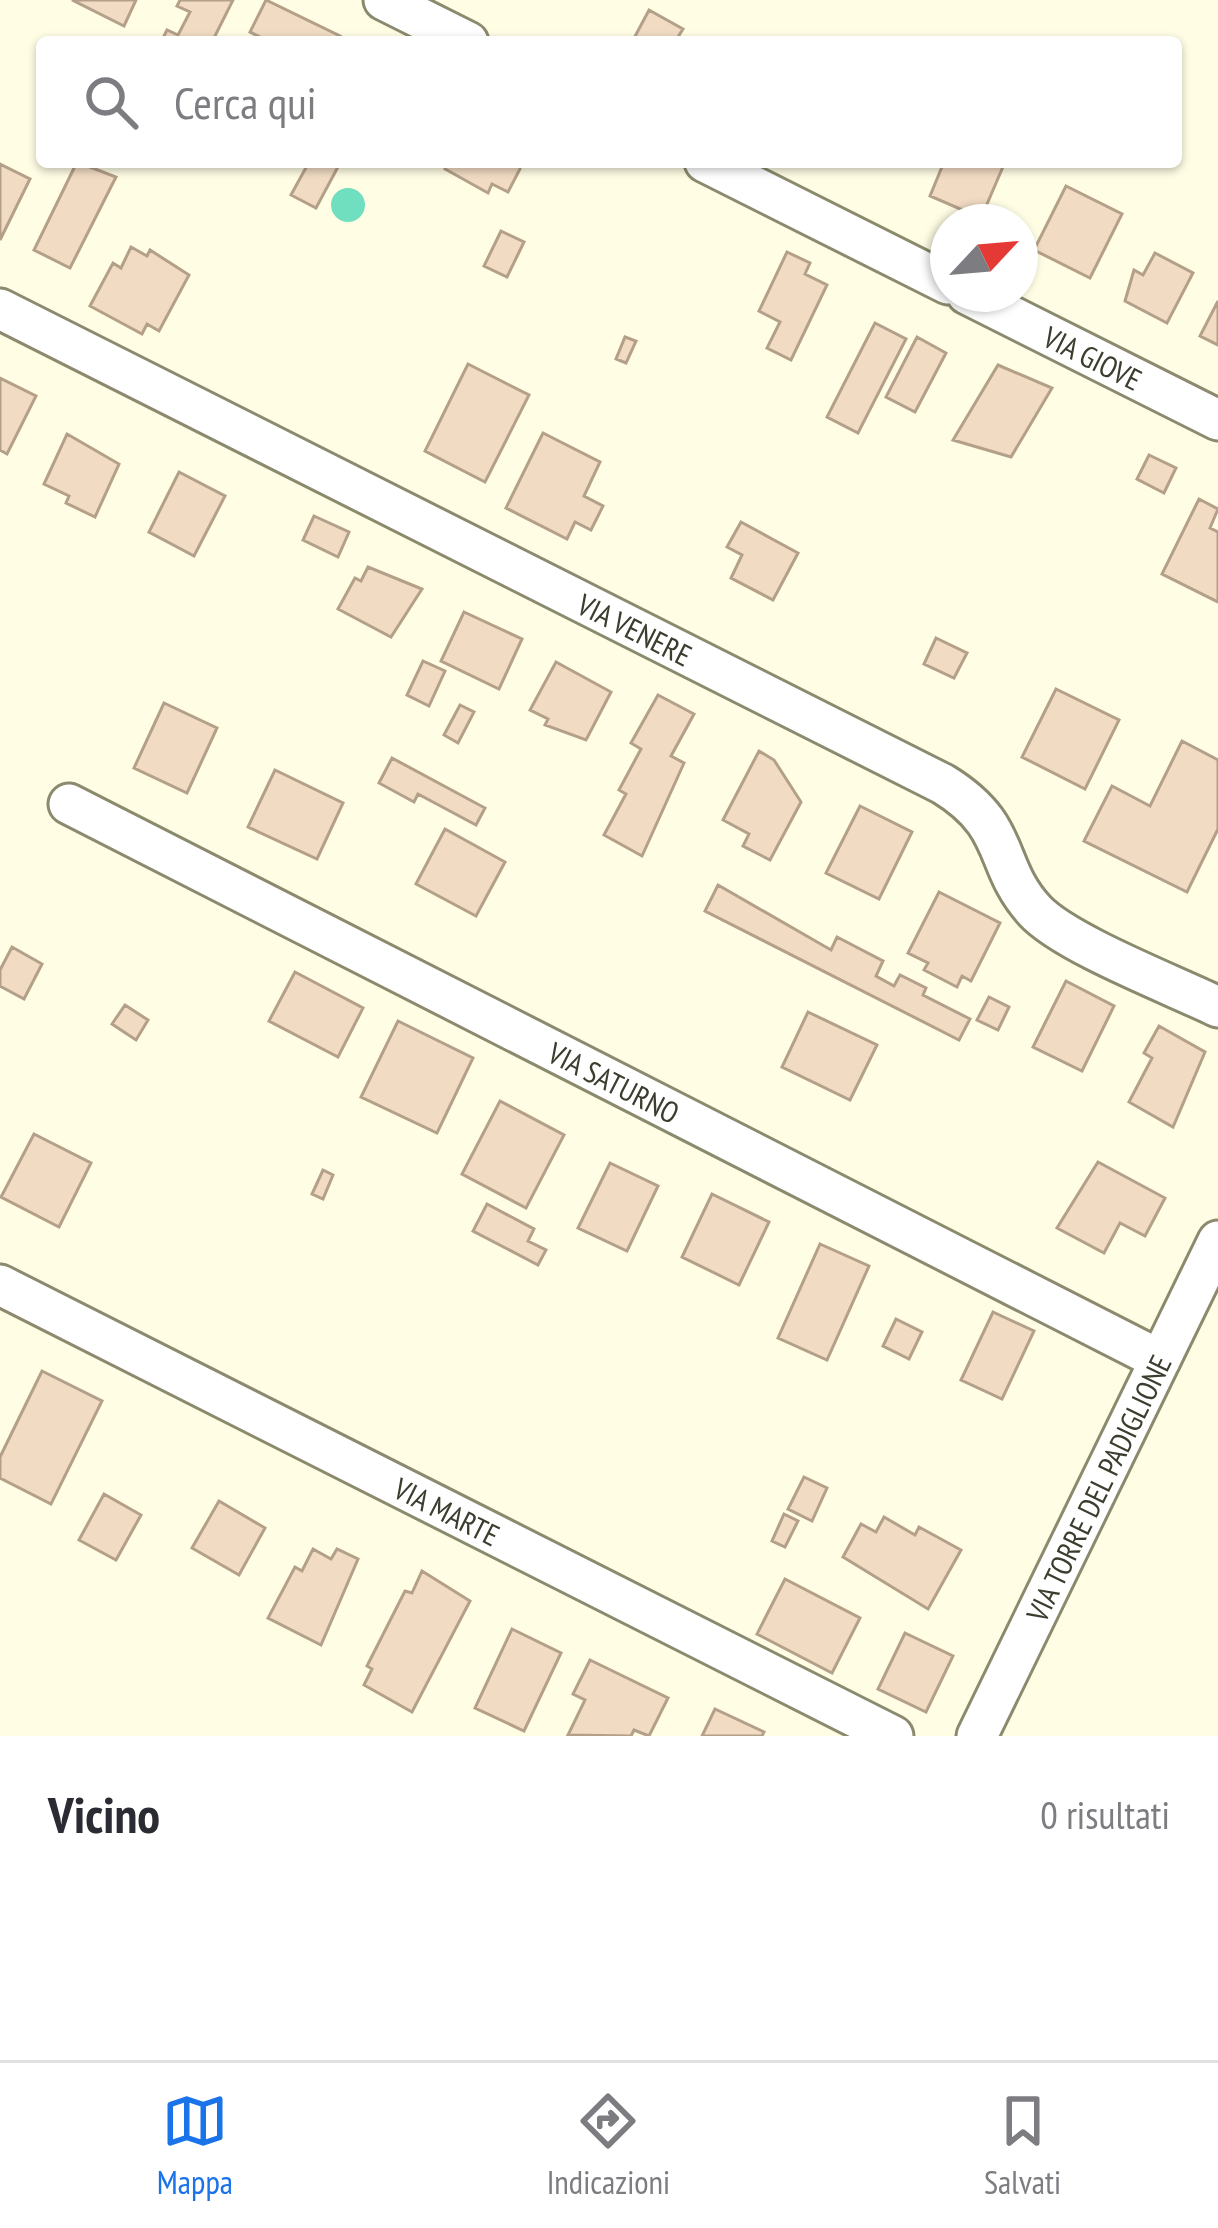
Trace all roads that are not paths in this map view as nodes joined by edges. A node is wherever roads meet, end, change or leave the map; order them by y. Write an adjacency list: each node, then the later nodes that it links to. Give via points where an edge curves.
1 (384, 0): 2 (street)
2 (455, 36)
3 (717, 168): 4 (street)
4 (930, 275)
5 (0, 309): 9 (street, VIA VENERE, via 943,784 982,814 1046,921)
6 (1003, 312): 7 (street, VIA GIOVE)
7 (1218, 421)
8 (69, 804): 12 (street, VIA SATURNO)
9 (1218, 1007)
10 (1218, 1241): 12 (street, VIA TORRE DEL PADIGLIONE)
11 (0, 1285): 13 (street, VIA MARTE)
12 (1160, 1360): 14 (street, VIA TORRE DEL PADIGLIONE)
13 (893, 1736)
14 (977, 1736)

